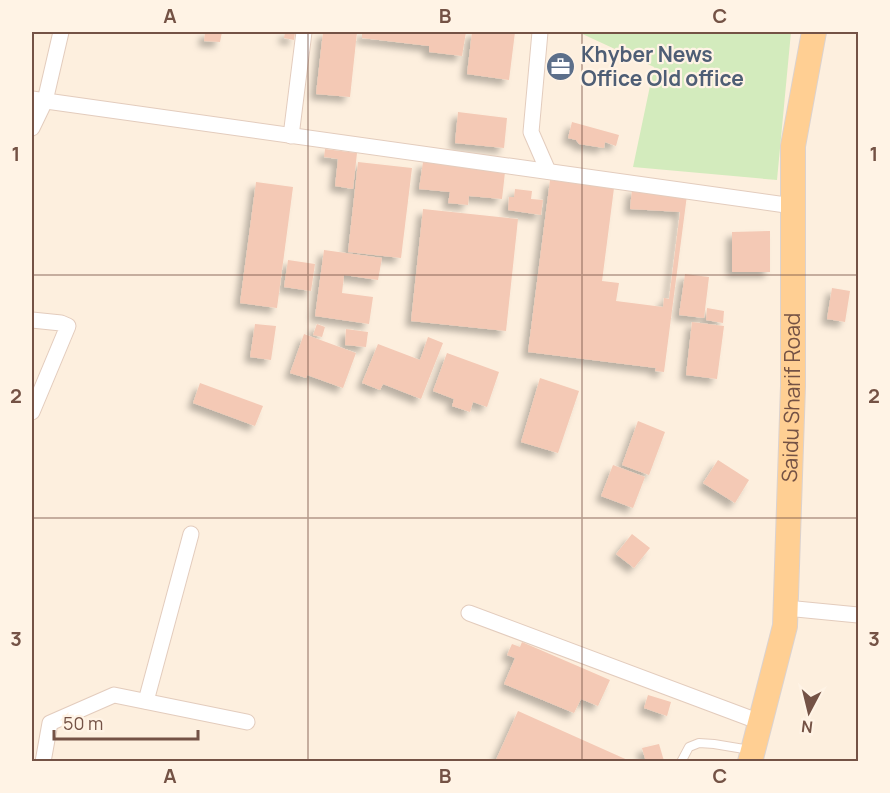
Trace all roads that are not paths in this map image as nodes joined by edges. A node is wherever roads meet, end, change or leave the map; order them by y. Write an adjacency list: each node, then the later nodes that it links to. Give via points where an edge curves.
1 (61, 32): 5 (street)
2 (304, 32): 7 (street)
3 (540, 32): 8 (street, via 531,132)
4 (814, 32): 9 (main road, Saidu Sharif Road, via 793,146)
5 (38, 100): 6 (street); 7 (street)
6 (32, 128)
7 (291, 136): 8 (street)
8 (548, 171): 9 (street)
9 (793, 206): 13 (main road, Saidu Sharif Road, via 793,386)
10 (32, 320): 11 (street, via 68,326)
11 (32, 412)
12 (191, 534): 16 (street)
13 (786, 608): 15 (street); 17 (main road, Saidu Sharif Road, via 785,626)
14 (469, 614): 17 (street)
15 (858, 615)
16 (146, 701): 18 (street); 20 (street, via 114,694 50,723)
17 (760, 722): 19 (main road, Saidu Sharif Road)
18 (247, 723)
19 (752, 756): 21 (lane, via 699,743 689,747)
20 (43, 762)
21 (681, 762)

